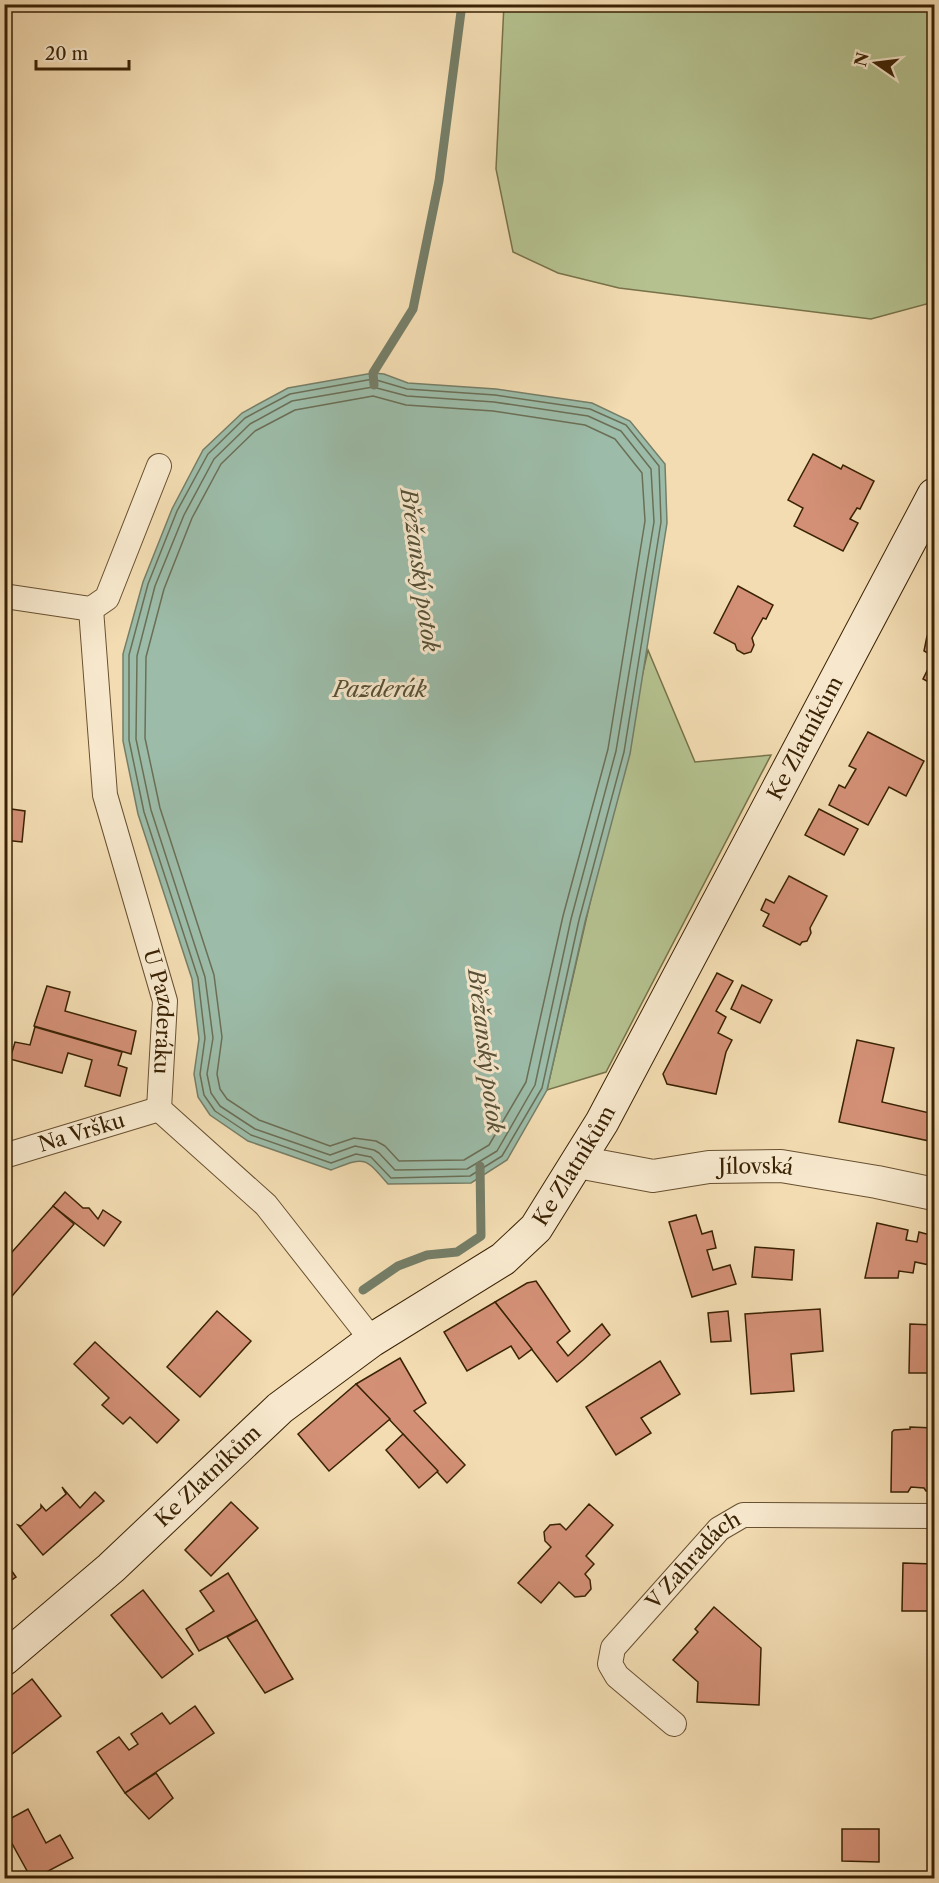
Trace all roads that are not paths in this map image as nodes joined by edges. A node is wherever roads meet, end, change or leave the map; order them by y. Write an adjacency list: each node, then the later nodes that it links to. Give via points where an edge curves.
1 (159, 466): 4 (street, via 107,598)
2 (934, 495): 7 (main road, Ke Zlatníkům)
3 (4, 596): 4 (street)
4 (91, 609): 5 (street, U Pazderáku, via 105,795 165,1001)
5 (159, 1109): 6 (street, Na Vršku); 9 (street, via 266,1205)
6 (4, 1156)
7 (578, 1162): 8 (street, Jílovská, via 653,1176 709,1167 781,1166); 9 (main road, Ke Zlatníkům, via 536,1228 503,1259)
8 (934, 1194)
9 (372, 1340): 11 (main road, Ke Zlatníkům, via 280,1408 111,1568)
10 (934, 1516): 12 (street, V Zahradách, via 743,1515 719,1529 613,1648 610,1664 617,1676)
11 (4, 1659)
12 (674, 1724)

